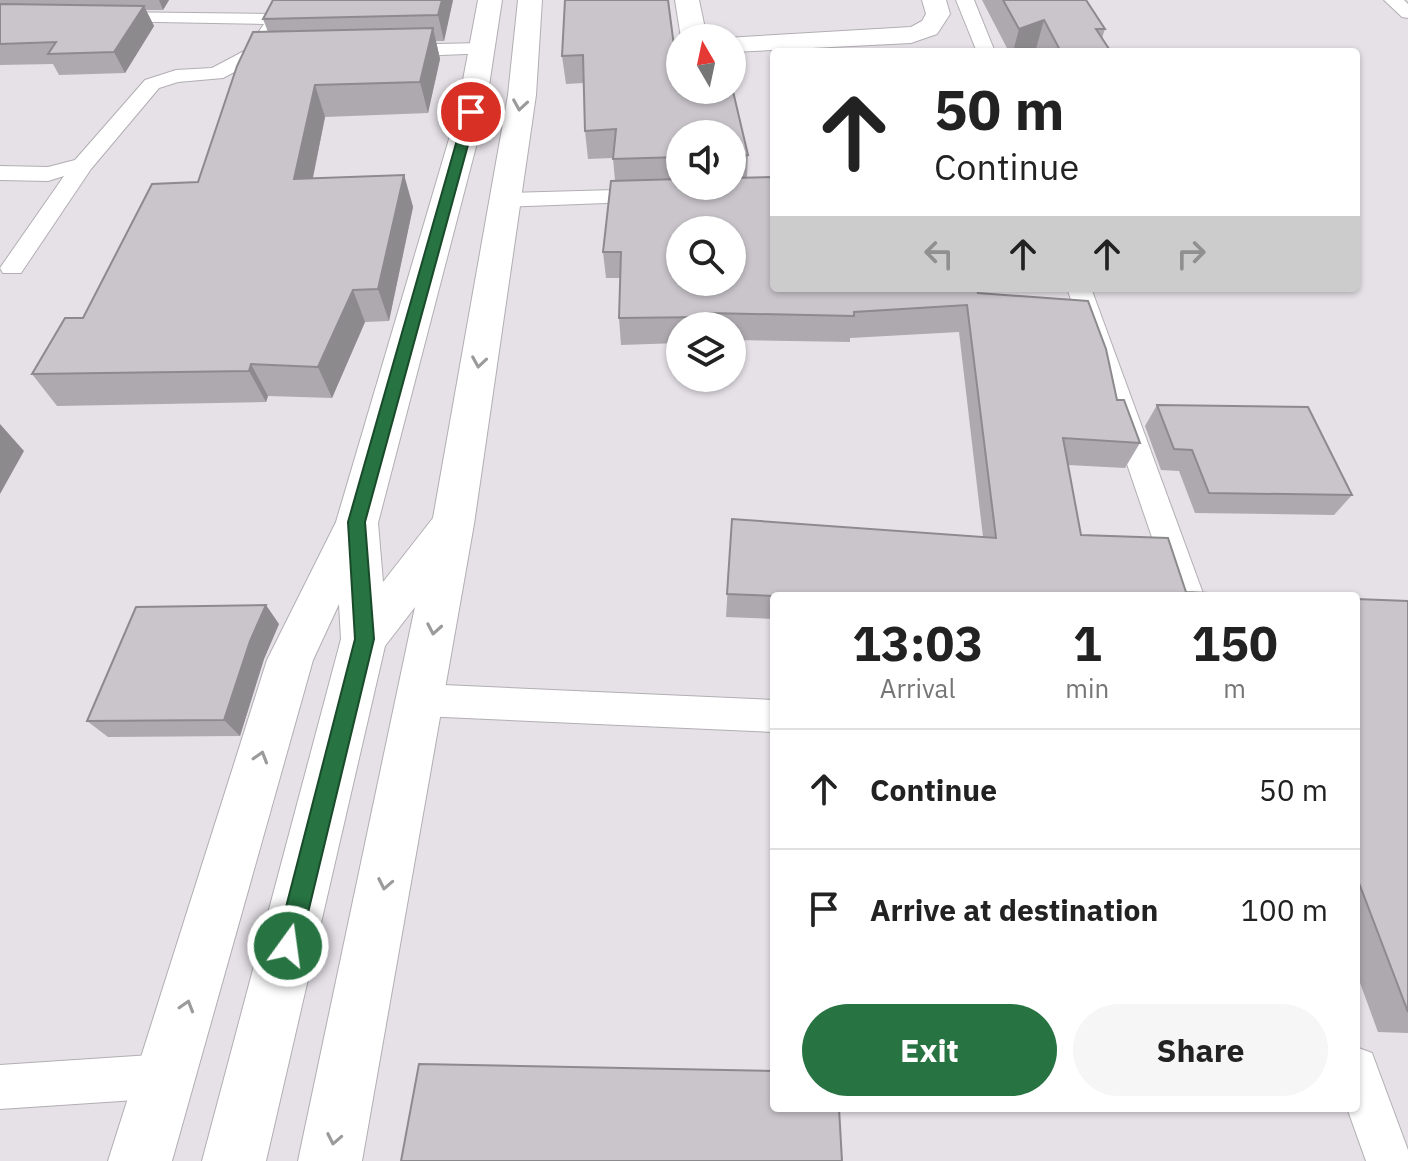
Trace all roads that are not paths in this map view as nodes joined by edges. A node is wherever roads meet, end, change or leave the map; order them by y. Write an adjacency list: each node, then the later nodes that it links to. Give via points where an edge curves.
1 (287, 0): 10 (lane)
2 (490, 0): 14 (main road)
3 (530, 0): 15 (main road)
4 (687, 0): 11 (main road)
5 (934, 0): 12 (main road, via 938,14 925,32)
6 (965, 0): 13 (lane)
7 (1393, 0): 8 (lane)
8 (1408, 13)
9 (92, 17): 10 (lane)
10 (276, 19): 18 (lane)
11 (691, 24)
12 (746, 43)
13 (984, 48)
14 (482, 49): 15 (main road); 16 (lane); 25 (main road, via 471,112)
15 (525, 49): 22 (main road, one-way to 22)
16 (375, 52)
17 (283, 53): 18 (lane)
18 (253, 54): 19 (lane, via 216,74 176,76 152,84)
19 (83, 165): 20 (lane, via 48,174); 23 (lane)
20 (0, 173)
21 (666, 195): 22 (lane)
22 (504, 200): 26 (main road, one-way to 26)
23 (12, 268)
24 (1080, 292): 27 (lane)
25 (357, 522): 28 (main road); 31 (main road, one-way to 25, via 290,660)
26 (453, 524): 28 (main road); 29 (main road, one-way to 29)
27 (1187, 592)
28 (364, 639): 35 (main road)
29 (421, 700): 30 (lane); 36 (main road, one-way to 36)
30 (770, 716)
31 (166, 1076): 33 (lane); 34 (main road)
32 (1360, 1080): 37 (lane)
33 (0, 1087)
34 (140, 1161)
35 (234, 1161)
36 (330, 1161)
37 (1389, 1161)

